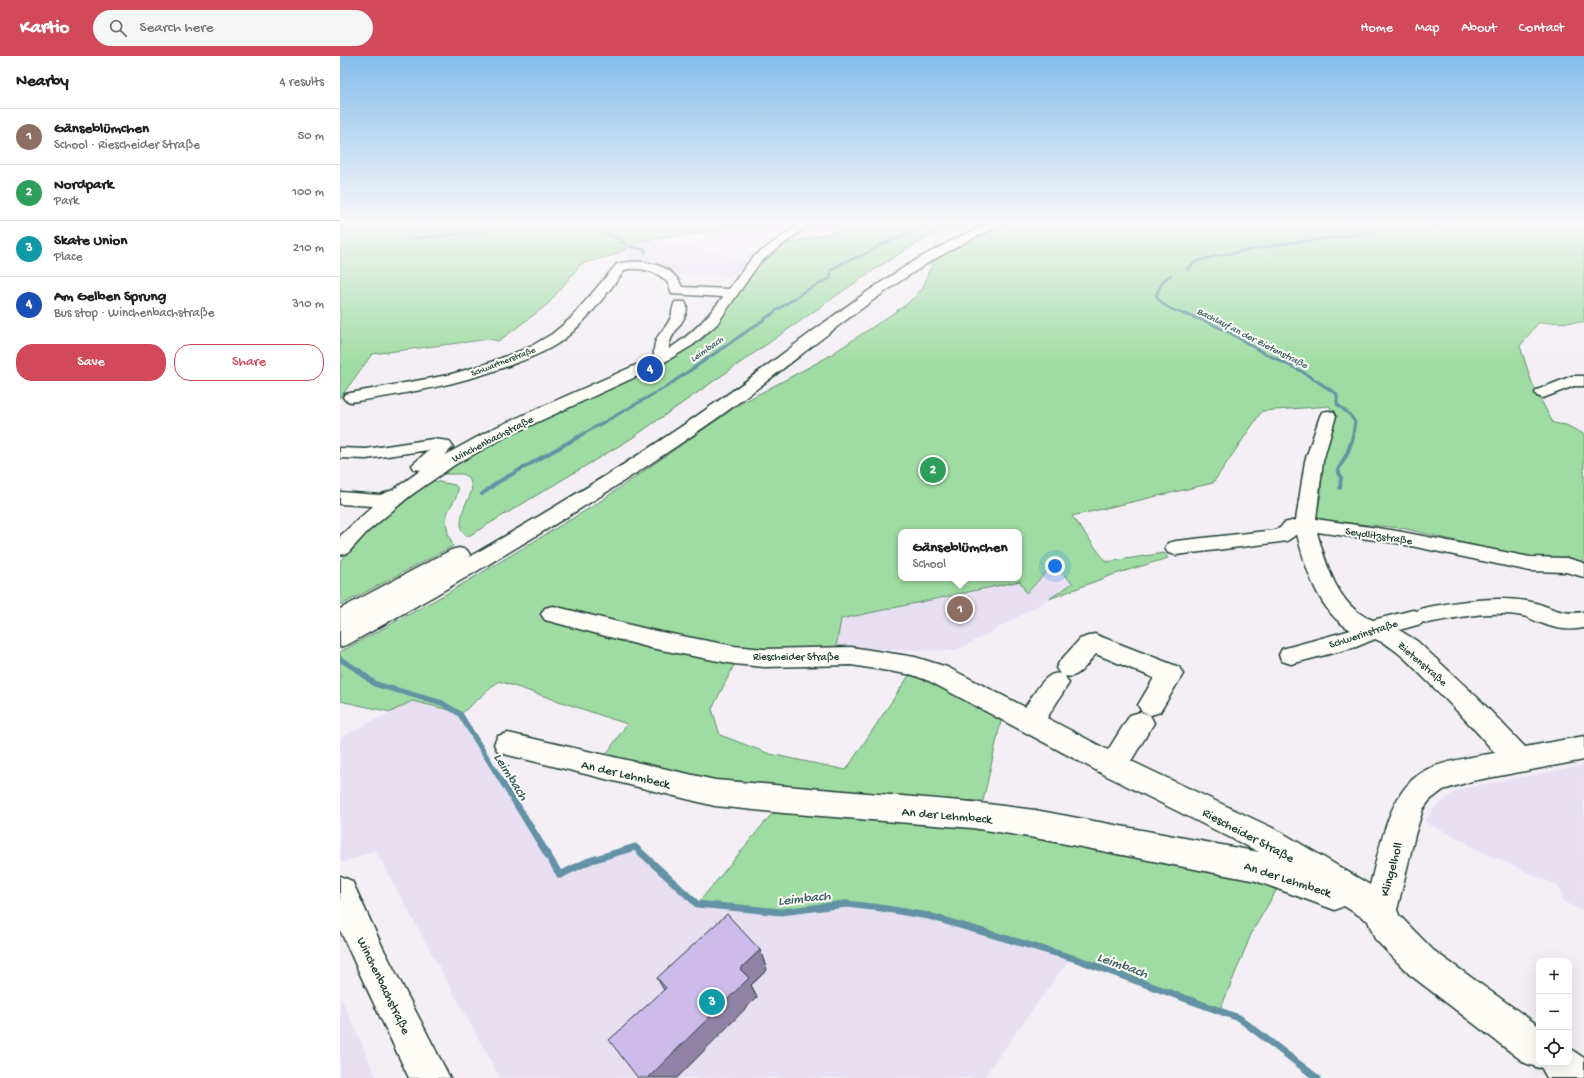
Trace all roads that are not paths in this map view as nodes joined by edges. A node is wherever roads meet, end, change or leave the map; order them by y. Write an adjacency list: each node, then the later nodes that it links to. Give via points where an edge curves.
1 (620, 269): 13 (main road, Schwartnerstraße, via 585,312 558,336 538,348 493,367 446,380)
2 (650, 269): 6 (main road, Schwartnerstraße, via 672,279 677,291)
3 (749, 269): 6 (main road, Winchenbachstraße)
4 (901, 269): 9 (main road)
5 (910, 269): 20 (main road, via 824,328 717,409 573,504)
6 (731, 293): 8 (main road, Winchenbachstraße, via 704,330)
7 (680, 305): 8 (main road, via 680,315 661,346)
8 (662, 358): 16 (main road, Winchenbachstraße, via 494,435 446,462)
9 (738, 379)
10 (1584, 381): 12 (main road, via 1572,381)
11 (718, 392): 20 (main road)
12 (1543, 393)
13 (351, 397)
14 (1328, 416): 18 (main road, Zietenstraße, via 1314,461)
15 (340, 452): 16 (main road, via 366,454 433,444 443,445 440,451 397,485 394,492)
16 (400, 493): 17 (main road, via 383,501); 19 (main road, Winchenbachstraße)
17 (340, 498)
18 (1305, 524): 21 (main road, via 1295,525 1288,532 1274,537); 22 (main road, Seydlitzstraße, via 1397,537 1530,564 1567,565); 26 (main road, Zietenstraße, via 1314,560 1328,592 1348,617)
19 (340, 548)
20 (487, 548): 24 (main road); 27 (main road)
21 (1176, 548)
22 (1584, 570)
23 (553, 614): 29 (main road, Riescheider Straße, via 651,639 734,655 764,658 851,656 915,666 938,674)
24 (340, 619)
25 (1584, 620): 26 (main road, Schwerinstraße, via 1564,621 1536,611 1471,607 1420,616)
26 (1373, 630): 28 (main road, Schwerinstraße, via 1356,638); 32 (main road, Zietenstraße, via 1391,636 1408,647 1465,702)
27 (340, 638)
28 (1291, 655)
29 (1030, 722): 33 (main road, Riescheider Straße); 33 (main road, via 1063,676 1089,645 1094,643 1170,674)
30 (508, 744): 35 (main road, An der Lehmbeck, via 715,793 972,815 1035,824 1256,866)
31 (1584, 748): 32 (main road, Klingelholl)
32 (1519, 760): 35 (main road, Klingelholl, via 1472,769 1434,780 1420,791 1410,802)
33 (1113, 766): 35 (main road, Riescheider Straße, via 1270,842)
34 (340, 892): 38 (main road, Winchenbachstraße)
35 (1380, 910): 36 (main road, Klingelholl, via 1386,927 1421,962)
36 (1536, 1046)
37 (1563, 1066): 39 (main road)
38 (430, 1078)
39 (1579, 1078)

